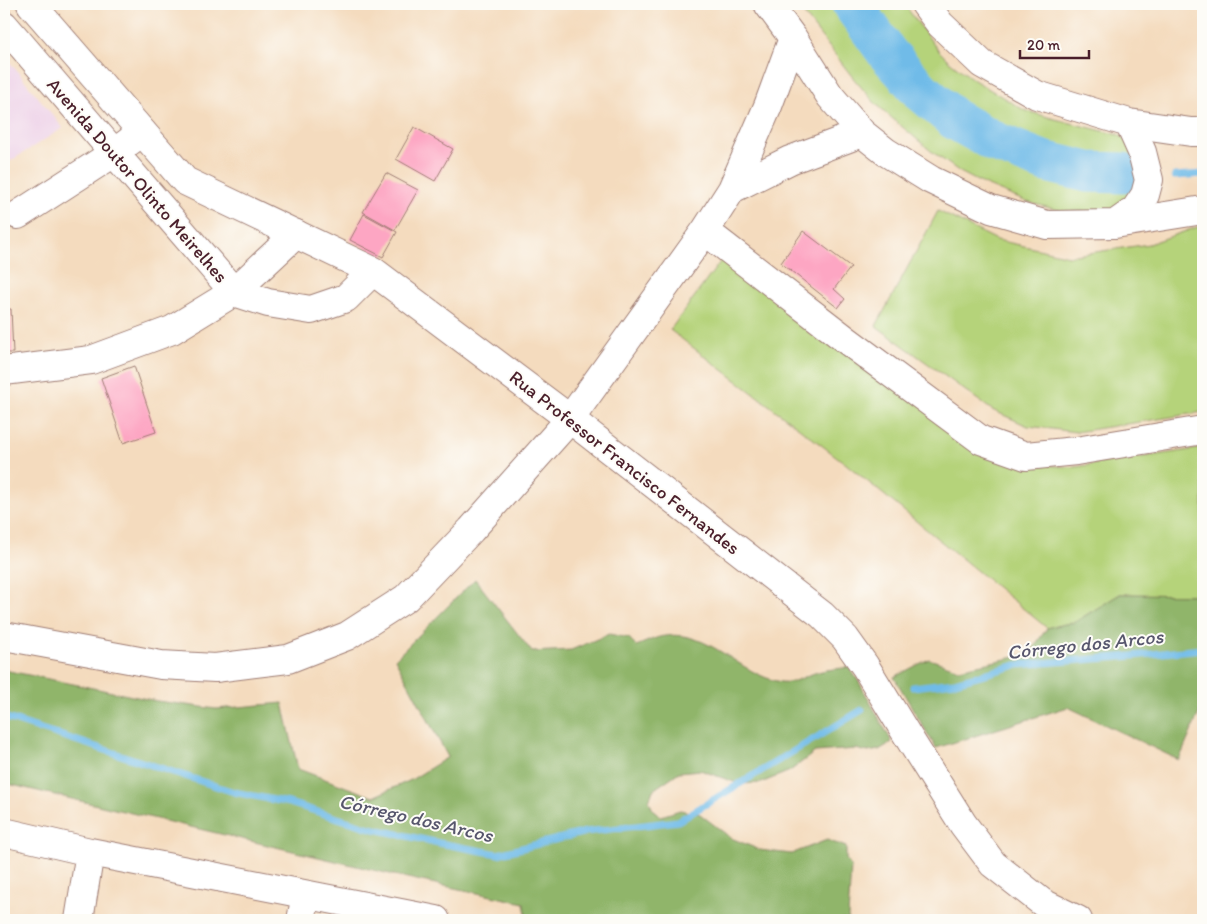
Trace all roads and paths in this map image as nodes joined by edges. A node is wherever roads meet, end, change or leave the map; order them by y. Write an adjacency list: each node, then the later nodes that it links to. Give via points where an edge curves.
1 (32, 4): 7 (street, Avenida Doutor Olinto Meirelhes)
2 (768, 4): 5 (street)
3 (925, 4): 6 (street, via 940,24 982,64 1037,95)
4 (4, 25): 10 (street, Avenida Doutor Olinto Meirelhes)
5 (793, 38): 8 (street, via 830,96); 11 (street)
6 (1129, 123): 9 (street); 14 (street, via 1142,152 1149,180 1145,195 1135,210)
7 (142, 132): 10 (street); 16 (street, Avenida Doutor Olinto Meirelhes, via 185,181)
8 (862, 132): 11 (street, via 790,160); 14 (street, via 886,152 932,180 991,209 1047,225)
9 (1203, 132)
10 (114, 153): 13 (street); 18 (street, Avenida Doutor Olinto Meirelhes)
11 (732, 190): 15 (street)
12 (1203, 210): 14 (street)
13 (18, 215)
14 (1115, 224)
15 (705, 231): 20 (street); 21 (street, via 981,440 1026,456)
16 (296, 234): 17 (street, Avenida Doutor Olinto Meirelhes); 18 (street)
17 (373, 271): 18 (street, Avenida Doutor Olinto Meirelhes, via 346,298 311,310 268,303); 20 (street, Rua Professor Francisco Fernandes)
18 (234, 292): 19 (street, via 172,330 91,360)
19 (4, 371)
20 (570, 419): 22 (street, via 406,598 347,636 288,659 215,668 162,665); 28 (street, Rua Professor Francisco Fernandes, via 822,615 865,666 963,824 993,864 1044,903)
21 (1203, 430)
22 (4, 636)
23 (4, 832): 24 (street)
24 (90, 852): 25 (street); 26 (street)
25 (304, 908): 27 (street)
26 (79, 920)
27 (436, 920)
28 (1078, 920)

